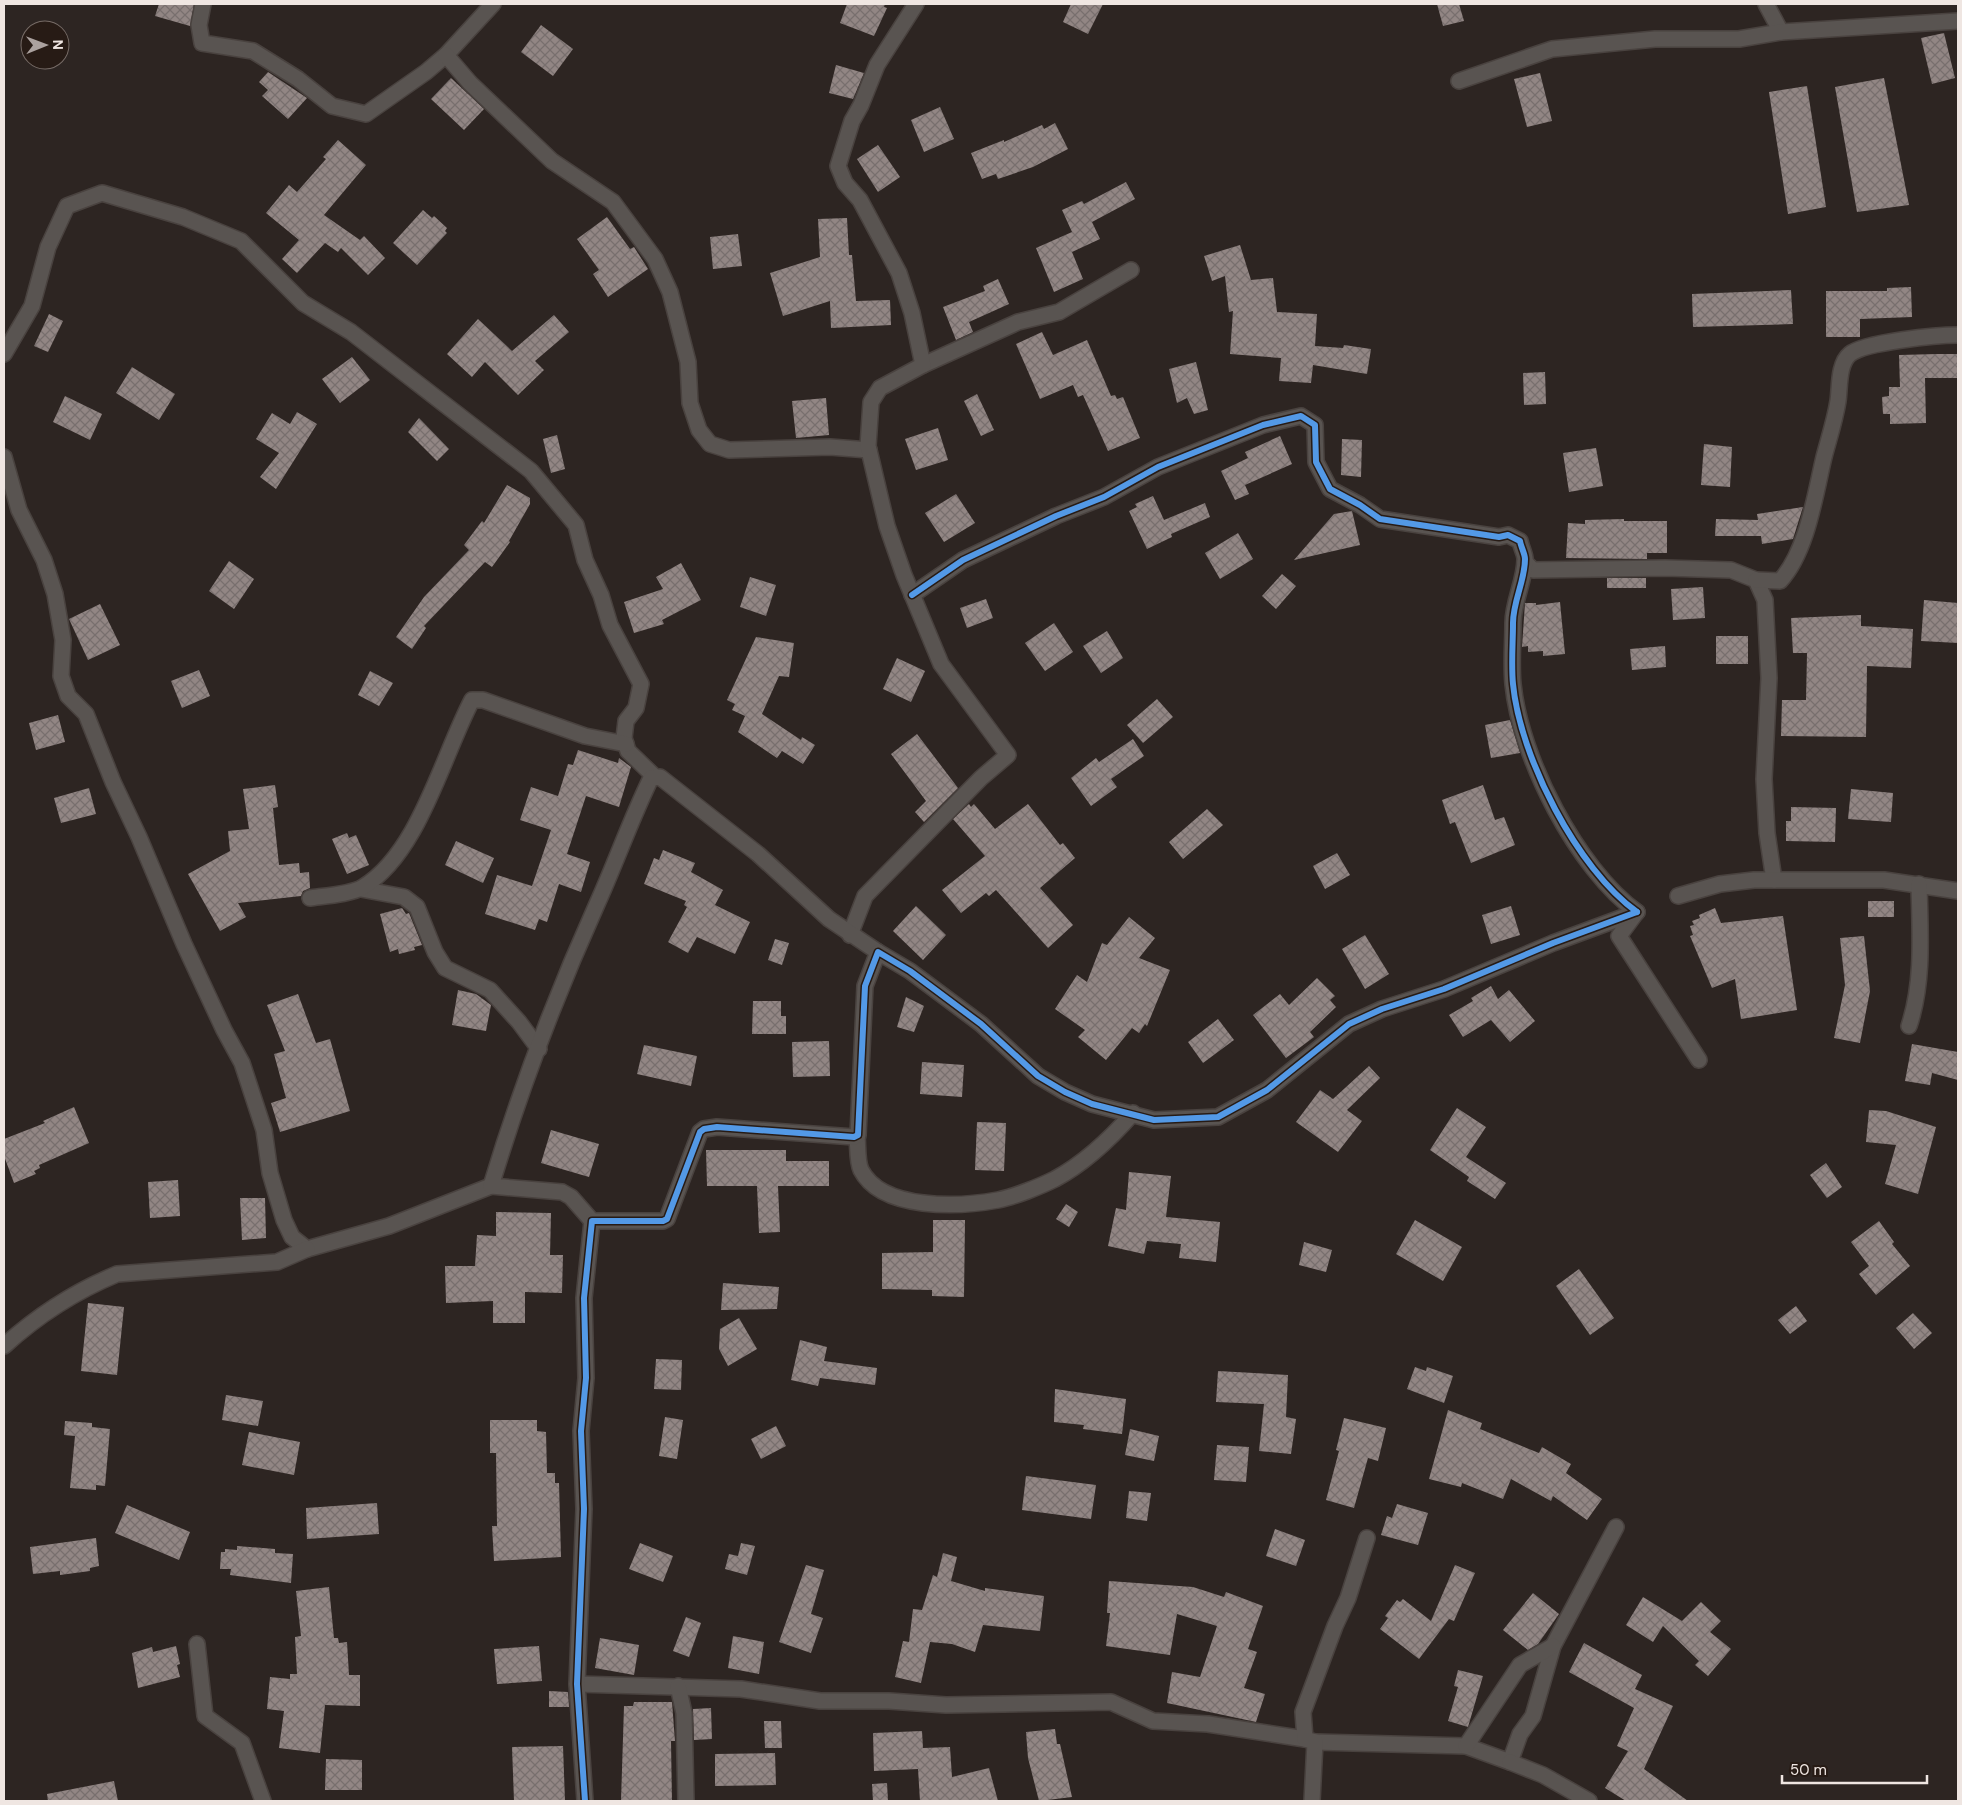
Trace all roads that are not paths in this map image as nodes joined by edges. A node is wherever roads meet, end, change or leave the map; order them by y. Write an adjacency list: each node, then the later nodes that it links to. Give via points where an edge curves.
1 (203, 4): 7 (street, via 199,25 202,44 253,51 298,79 332,106 350,111 366,114)
2 (493, 4): 7 (street)
3 (916, 4): 12 (street, via 870,79 838,166 899,273)
4 (1766, 4): 6 (street)
5 (1958, 21): 6 (street)
6 (1781, 32): 8 (street, via 1739,39 1655,39 1552,49)
7 (446, 55): 13 (street, via 470,83 552,161 613,202 655,259 670,292 688,362 690,403 699,430 710,444 729,450 830,447)
8 (1459, 81)
9 (1131, 270): 12 (street, via 1059,312 1018,322)
10 (1958, 334): 16 (street, via 1865,347 1849,355 1841,371 1838,401 1800,547 1789,572 1780,581)
11 (4, 354): 18 (street, via 32,306 48,247 67,206 102,193 183,217 241,241 303,304 351,332 531,471 576,525 585,560 610,626 641,684 636,708 626,721)
12 (923, 365): 13 (street, via 880,388 871,402)
13 (869, 450): 17 (street, via 888,526)
14 (4, 457): 36 (street, via 19,510 44,560 55,594 63,640 61,676 68,696 86,714 112,782 184,944 242,1063 264,1130 270,1174 284,1220 292,1237)
15 (1524, 562): 16 (street, via 1533,570 1731,570); 17 (street, via 1520,541 1508,535 1499,537 1380,519 1360,504 1330,489 1316,462 1315,425 1301,416 1262,425 1158,467 1104,497 963,560); 26 (street, via 1513,617 1512,684 1524,732 1571,839 1622,901)
16 (1756, 580): 20 (street, via 1765,600 1769,678 1764,779)
17 (912, 595): 27 (street, via 941,664 1008,755 981,778 865,896)
18 (626, 744): 19 (street, via 628,751); 22 (street, via 585,736 483,700 472,700 411,833 385,870)
19 (654, 776): 27 (street, via 660,777 758,854); 30 (street, via 629,824 581,936)
20 (1774, 880): 21 (street, via 1884,880); 24 (street, via 1720,884)
21 (1918, 884): 23 (street); 29 (street, via 1917,1003)
22 (362, 889): 25 (street); 30 (street, via 404,897 417,907 445,968 490,990)
23 (1958, 891)
24 (1678, 896)
25 (310, 898)
26 (1637, 912): 31 (street, via 1618,936); 32 (street, via 1349,1024 1267,1090 1218,1117 1154,1120)
27 (850, 935): 28 (street)
28 (878, 952): 32 (street, via 910,971 981,1024 1038,1076 1092,1104); 33 (street, via 865,986 860,1133)
29 (1909, 1026)
30 (539, 1049): 34 (street)
31 (1699, 1060)
32 (1133, 1113): 33 (street, via 1115,1133 1055,1179 1000,1200 928,1204 895,1197 878,1189 861,1170)
33 (857, 1136): 35 (street, via 717,1127 704,1129 700,1132 667,1219)
34 (491, 1186): 35 (street, via 562,1192 571,1197); 36 (street, via 388,1226)
35 (592, 1221): 42 (street, via 584,1298 586,1378 580,1431 584,1509)
36 (307, 1249): 37 (street, via 277,1262 117,1274 93,1284 47,1313)
37 (4, 1346)
38 (1616, 1527): 41 (street)
39 (1367, 1538): 44 (street, via 1348,1598 1303,1712)
40 (196, 1644): 47 (street, via 205,1716 242,1742)
41 (1553, 1646): 45 (street, via 1520,1664); 46 (street, via 1533,1716 1520,1734)
42 (577, 1684): 43 (street); 48 (street)
43 (678, 1686): 44 (street, via 741,1689 820,1701 946,1705 1111,1702 1152,1721 1208,1724); 49 (street, via 684,1713)
44 (1310, 1740): 45 (street); 50 (street)
45 (1466, 1746): 46 (street)
46 (1510, 1762): 51 (street, via 1543,1774)
47 (263, 1801)
48 (585, 1801)
49 (686, 1801)
50 (1312, 1801)
51 (1589, 1801)

